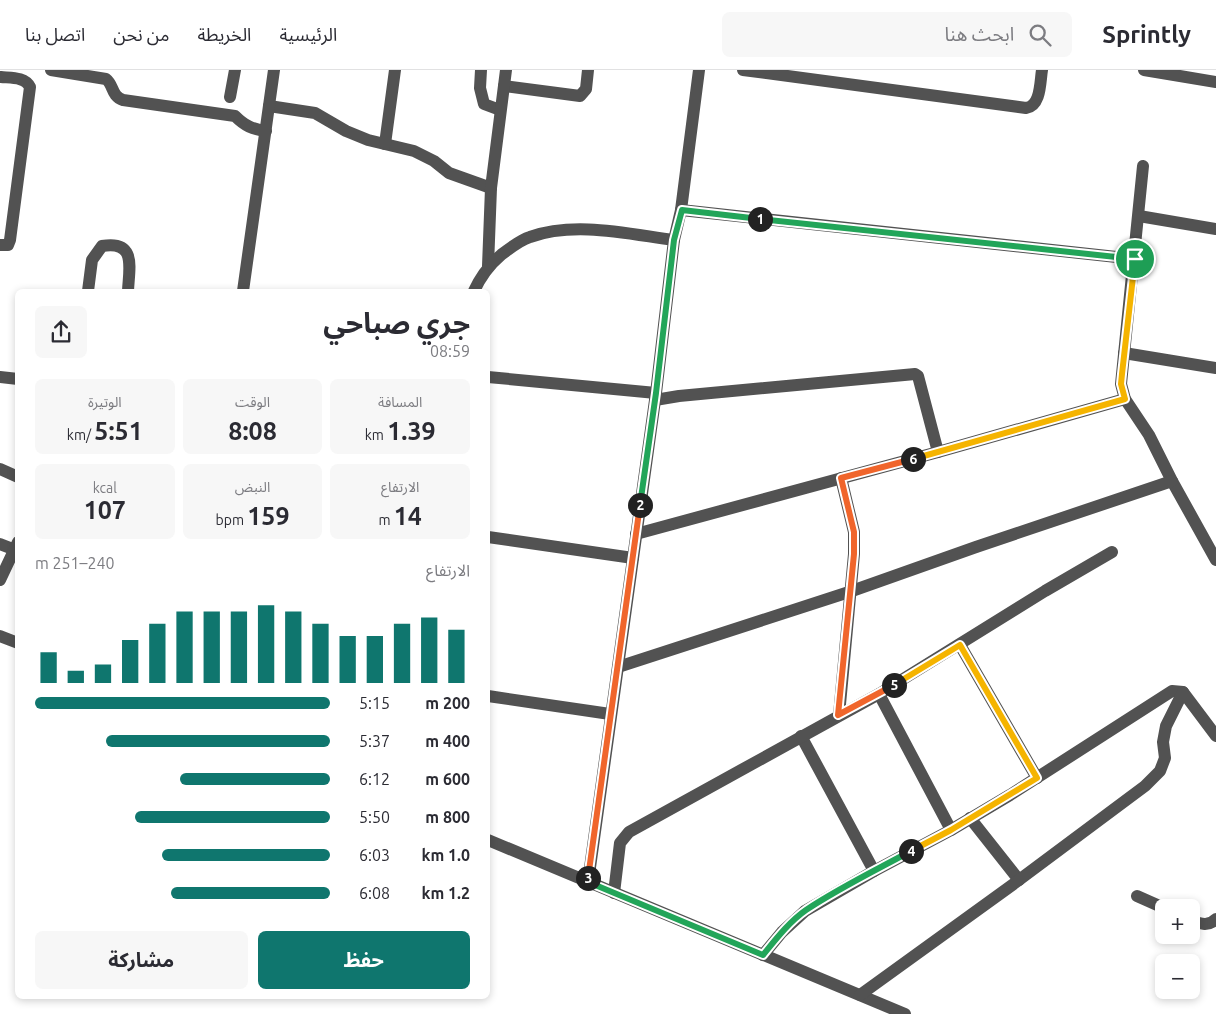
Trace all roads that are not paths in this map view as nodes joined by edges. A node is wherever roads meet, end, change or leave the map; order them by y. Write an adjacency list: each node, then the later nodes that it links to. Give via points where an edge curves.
1 (51, 70): 18 (street, via 106,78 116,96 123,100 235,116 252,129)
2 (235, 70): 15 (street)
3 (274, 70): 16 (street)
4 (395, 70): 19 (street)
5 (481, 70): 17 (street, via 480,88 484,104)
6 (506, 70): 14 (street)
7 (588, 70): 14 (street, via 586,89 580,96)
8 (699, 70): 22 (street)
9 (743, 70): 10 (street, via 1026,108 1036,101)
10 (1042, 70)
11 (1144, 70): 13 (street)
12 (1, 78): 26 (street, via 26,81 30,87 10,240 8,245)
13 (1216, 82)
14 (504, 86): 17 (street)
15 (230, 97)
16 (269, 106): 18 (street); 19 (street, via 315,114 346,131)
17 (500, 110): 21 (street)
18 (266, 131): 31 (street)
19 (385, 144): 21 (street, via 414,151 434,160 449,173)
20 (1144, 166): 23 (street)
21 (491, 188): 28 (street)
22 (682, 210): 25 (street); 27 (street)
23 (1139, 216): 24 (street); 27 (street)
24 (1216, 229)
25 (674, 240): 28 (street, via 597,230 549,232 529,237); 38 (street)
26 (0, 245)
27 (1135, 259): 33 (street)
28 (488, 266): 32 (street)
29 (88, 289): 30 (street, via 92,260 102,246 113,244 125,249 130,257)
30 (128, 289)
31 (243, 289)
32 (475, 289)
33 (1124, 352): 34 (street); 39 (street, via 1121,384)
34 (1216, 368)
35 (0, 377): 37 (street)
36 (490, 377): 38 (street)
37 (15, 378)
38 (655, 397): 40 (street, via 915,374); 45 (street)
39 (1125, 399): 40 (street); 44 (street, via 1149,435)
40 (938, 452): 43 (street)
41 (0, 470): 42 (street)
42 (15, 476)
43 (841, 478): 45 (street); 54 (street, via 854,532)
44 (1172, 481): 52 (street); 54 (street)
45 (636, 534): 51 (street)
46 (490, 537): 51 (street)
47 (0, 544): 48 (street)
48 (15, 548)
49 (15, 550): 53 (street)
50 (1112, 552): 57 (street)
51 (633, 558): 58 (street)
52 (1216, 560)
53 (0, 580)
54 (849, 592): 58 (street); 63 (street)
55 (0, 636): 56 (street)
56 (15, 642)
57 (960, 645): 60 (street); 66 (street)
58 (618, 667): 62 (street)
59 (1183, 692): 65 (street); 66 (street, via 1172,691); 71 (street, via 1166,726 1165,758 1160,771 1145,786)
60 (879, 694): 63 (street); 68 (street)
61 (490, 696): 62 (street)
62 (610, 714): 72 (street)
63 (838, 715): 64 (street)
64 (801, 736): 70 (street); 73 (street, via 629,832 620,843)
65 (1216, 736)
66 (1037, 778): 67 (street)
67 (970, 818): 68 (street); 71 (street)
68 (951, 830): 70 (street)
69 (490, 841): 72 (street)
70 (874, 871): 78 (street, via 805,911)
71 (1019, 880): 79 (street)
72 (588, 882): 73 (street)
73 (614, 893): 78 (street)
74 (1137, 896): 75 (street)
75 (1155, 904)
76 (1216, 918): 77 (street, via 1212,923)
77 (1200, 924)
78 (763, 955): 79 (street)
79 (860, 995): 80 (street)
80 (905, 1014)

